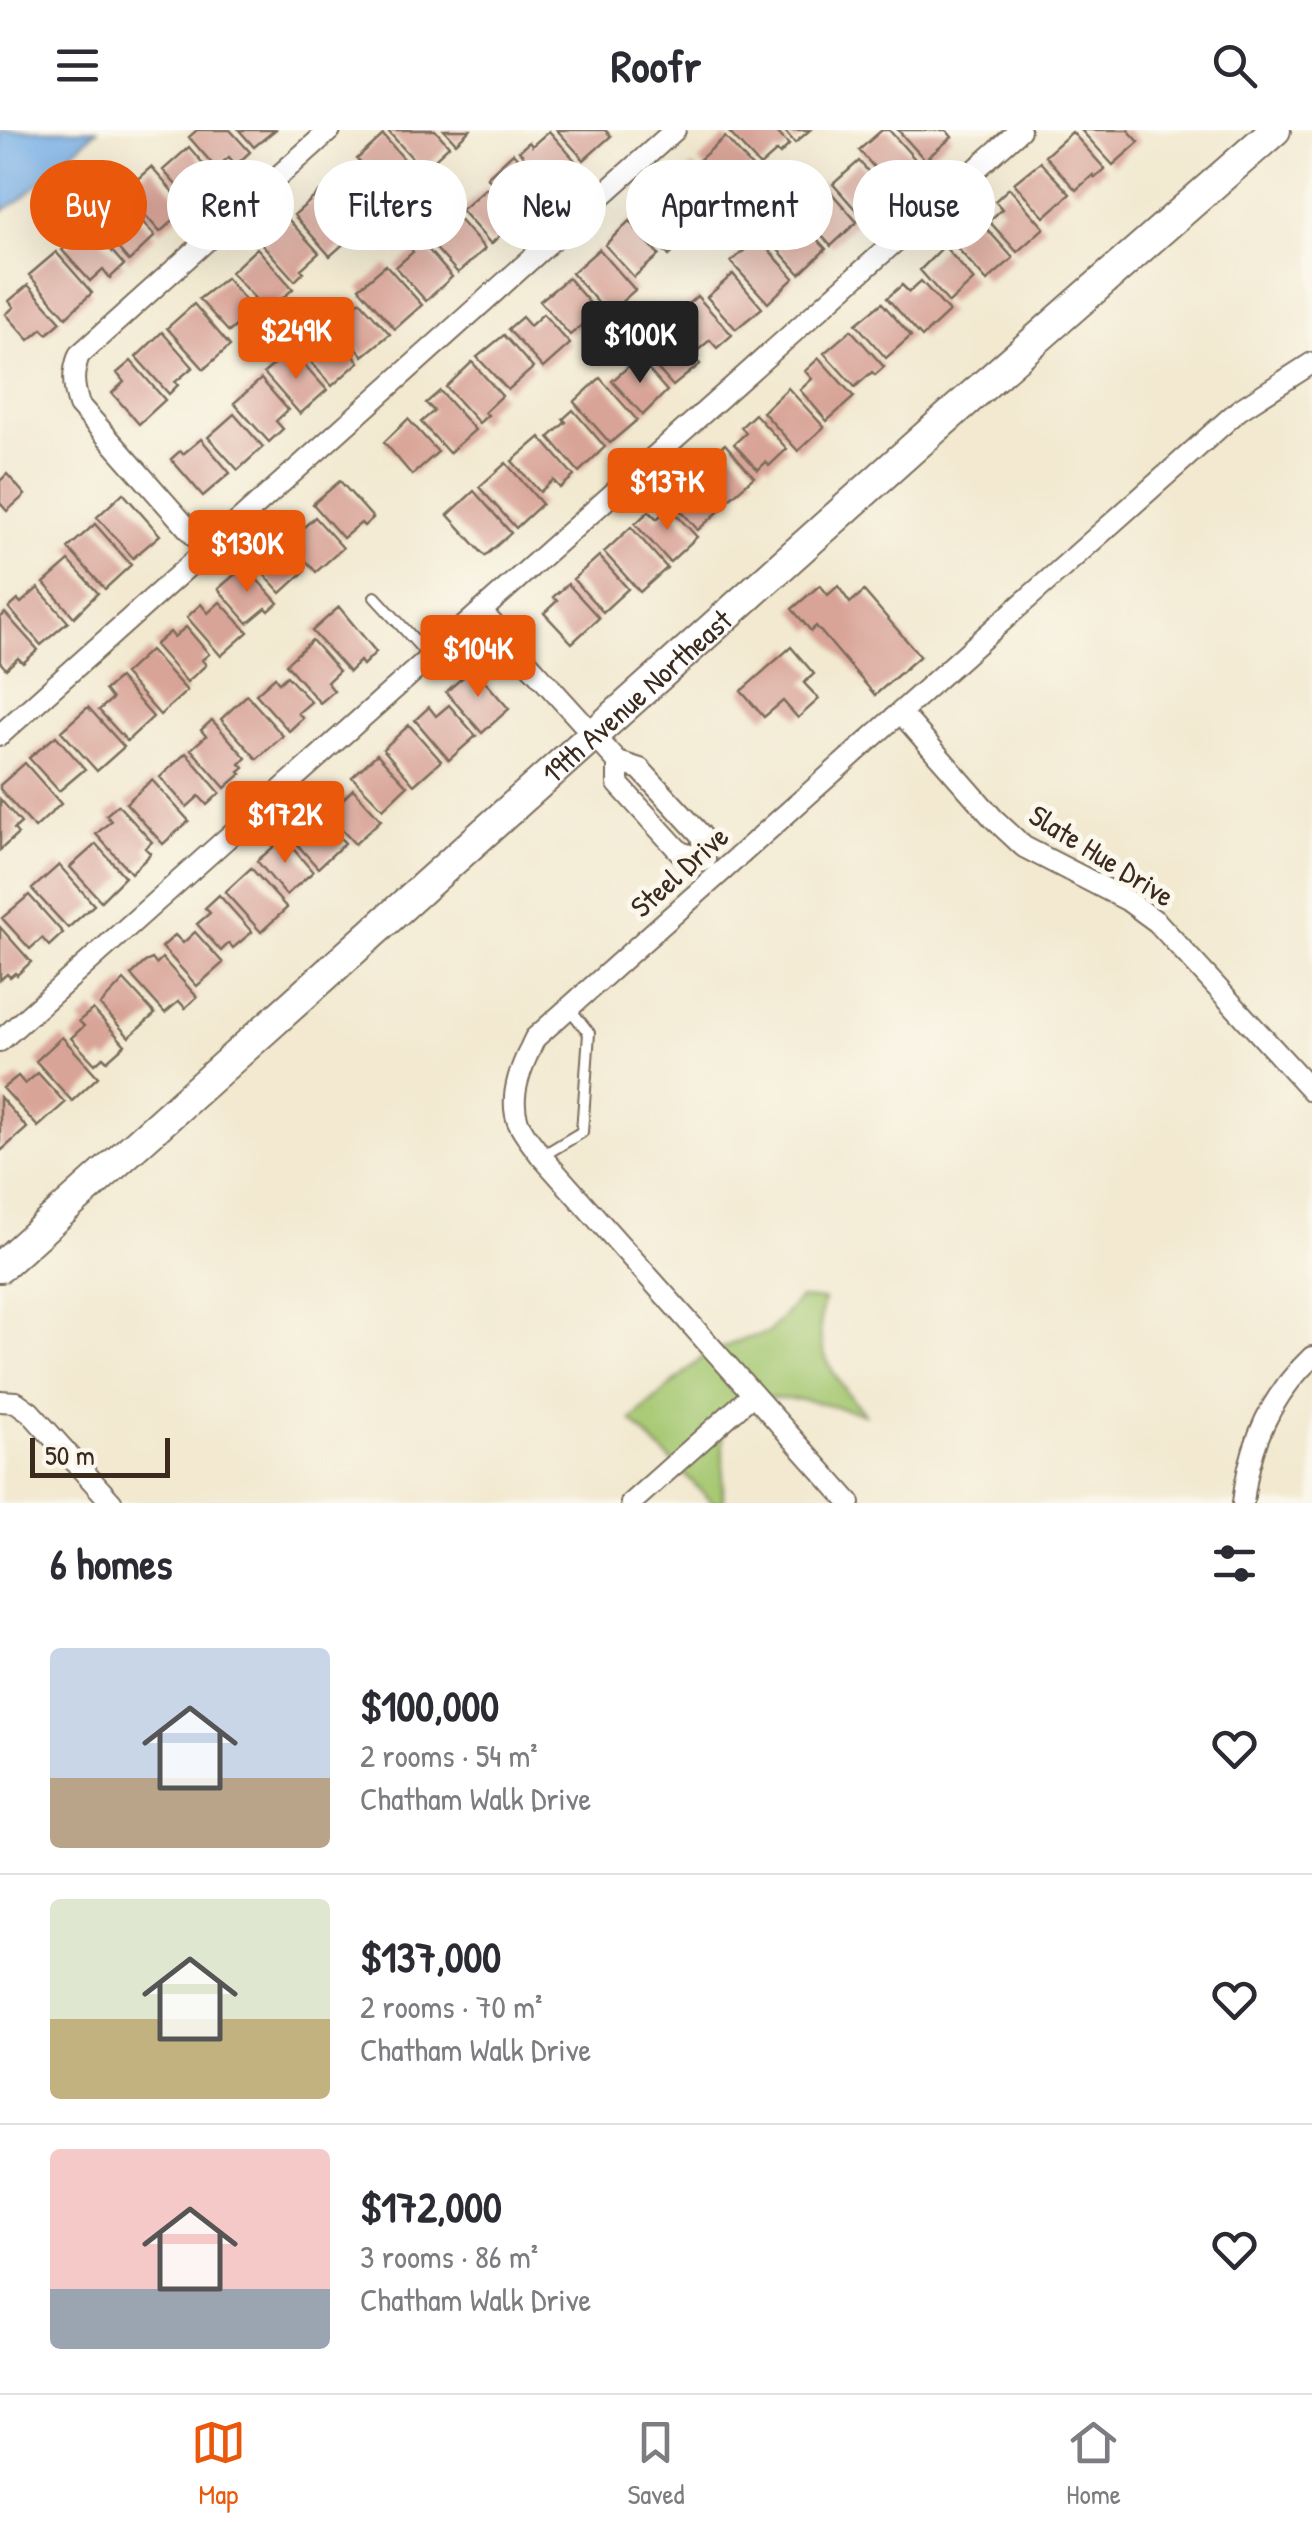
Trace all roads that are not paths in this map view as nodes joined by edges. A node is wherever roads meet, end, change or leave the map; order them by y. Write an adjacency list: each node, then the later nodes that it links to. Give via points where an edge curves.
1 (330, 130): 6 (street, via 79,355 74,370 79,405)
2 (675, 130): 6 (street)
3 (1020, 130): 8 (street)
4 (1275, 130): 12 (street, 19th Avenue Northeast)
5 (1312, 363): 10 (street, Steel Drive, via 1240,410)
6 (206, 549): 11 (street)
7 (375, 597): 9 (lane)
8 (481, 612): 9 (street); 12 (street)
9 (430, 657): 15 (street)
10 (901, 714): 13 (street, Steel Drive); 16 (street, Slate Hue Drive, via 1024,847 1157,922)
11 (0, 734)
12 (593, 735): 13 (street, via 618,762 618,784 680,852); 18 (street, 19th Avenue Northeast)
13 (712, 868): 14 (street, Steel Drive)
14 (569, 1008): 17 (street, Steel Drive, via 535,1038 515,1092 518,1122); 17 (lane, via 589,1033 582,1132)
15 (0, 1041)
16 (1312, 1091)
17 (541, 1156): 20 (street, Steel Drive)
18 (0, 1267)
19 (1312, 1357): 25 (street, via 1291,1377 1257,1437)
20 (752, 1395): 23 (street); 24 (street, Steel Drive)
21 (0, 1402): 22 (street, via 16,1402 30,1412)
22 (112, 1503)
23 (631, 1503)
24 (850, 1503)
25 (1243, 1503)

